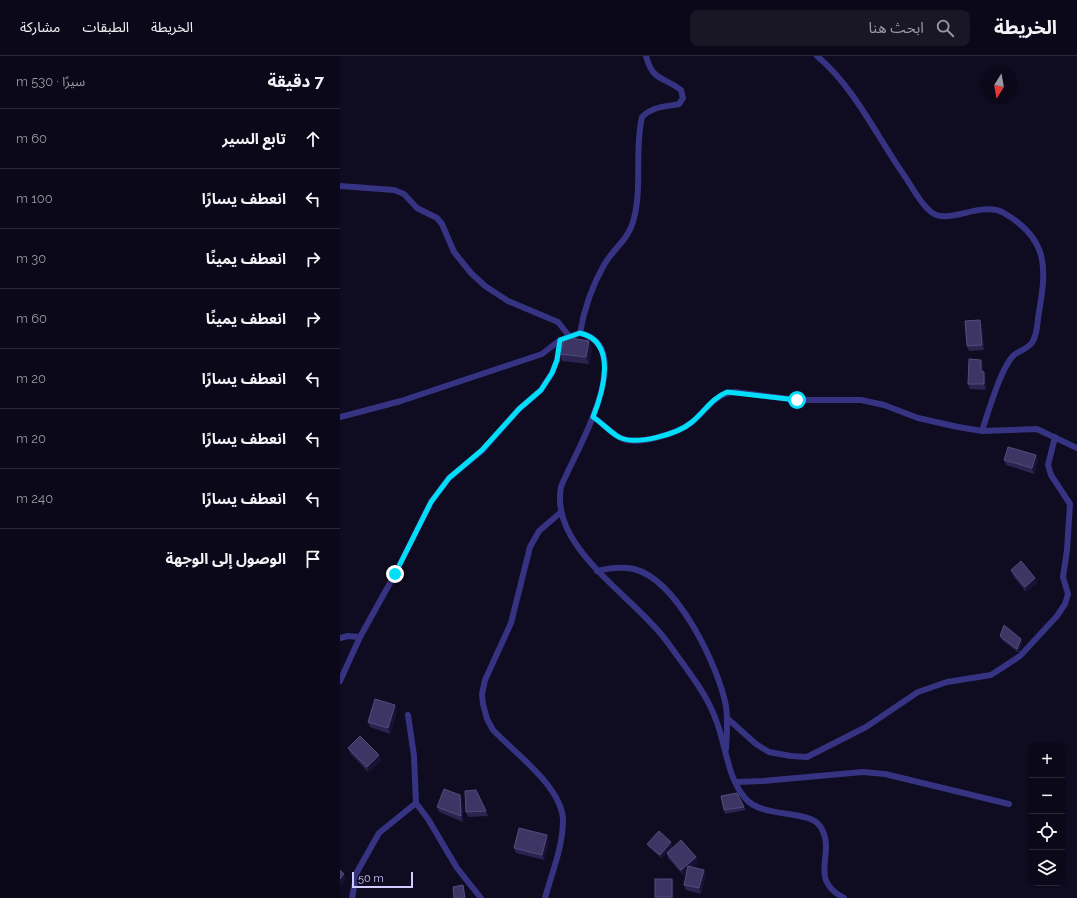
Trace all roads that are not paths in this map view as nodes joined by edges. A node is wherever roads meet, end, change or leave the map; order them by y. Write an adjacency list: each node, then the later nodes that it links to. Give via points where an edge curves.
1 (646, 56): 4 (street, via 653,73 681,90 684,98 679,104 658,107 642,116 636,208 632,224 625,238 604,265 588,300)
2 (817, 56): 9 (street, via 844,83 930,212 940,216 992,208 1020,224 1033,236 1040,249 1044,264 1037,333 1033,343 1014,356 1008,365)
3 (340, 186): 5 (street, via 394,190 404,194 417,208 437,218 454,252 485,286 508,301 558,322)
4 (580, 333): 5 (street); 8 (street, via 599,345 604,364 603,386)
5 (570, 337): 6 (street)
6 (560, 340): 7 (street, via 542,354 401,401); 14 (street, via 554,367 541,390 519,409 482,450 449,478 431,502)
7 (340, 417)
8 (593, 417): 9 (street, via 606,425 616,436 640,441 682,428 691,423 717,397 727,392 735,392 797,400 861,400 884,405 924,420); 12 (street, via 561,487 558,500)
9 (982, 431): 10 (street, via 1037,429)
10 (1055, 437): 11 (street); 18 (street, via 1048,465 1051,475 1070,504 1068,550 1063,577 1068,594 1057,616 1020,656 990,675 947,682 918,692 866,727 807,757 769,752)
11 (1077, 448)
12 (560, 513): 13 (street, via 575,542); 25 (street, via 539,532 530,547 511,623 485,680 482,694 487,719 493,730 547,783 561,810 562,832)
13 (597, 571): 18 (street, via 614,568 633,569 656,580 666,590 691,622 702,643 720,686); 19 (street, via 645,615 667,641 707,700)
14 (360, 637): 15 (street); 16 (street)
15 (340, 638)
16 (340, 681)
17 (408, 715): 21 (street, via 414,756)
18 (727, 718): 19 (street)
19 (726, 752): 20 (street, via 729,768)
20 (736, 782): 22 (street, via 863,772 885,774); 26 (street, via 746,800 754,805 772,812 808,818 820,826 825,841 826,882 829,888)
21 (416, 804): 23 (street, via 379,833 357,872); 24 (street, via 428,819 457,868)
22 (1009, 804)
23 (352, 898)
24 (482, 898)
25 (545, 898)
26 (844, 898)

